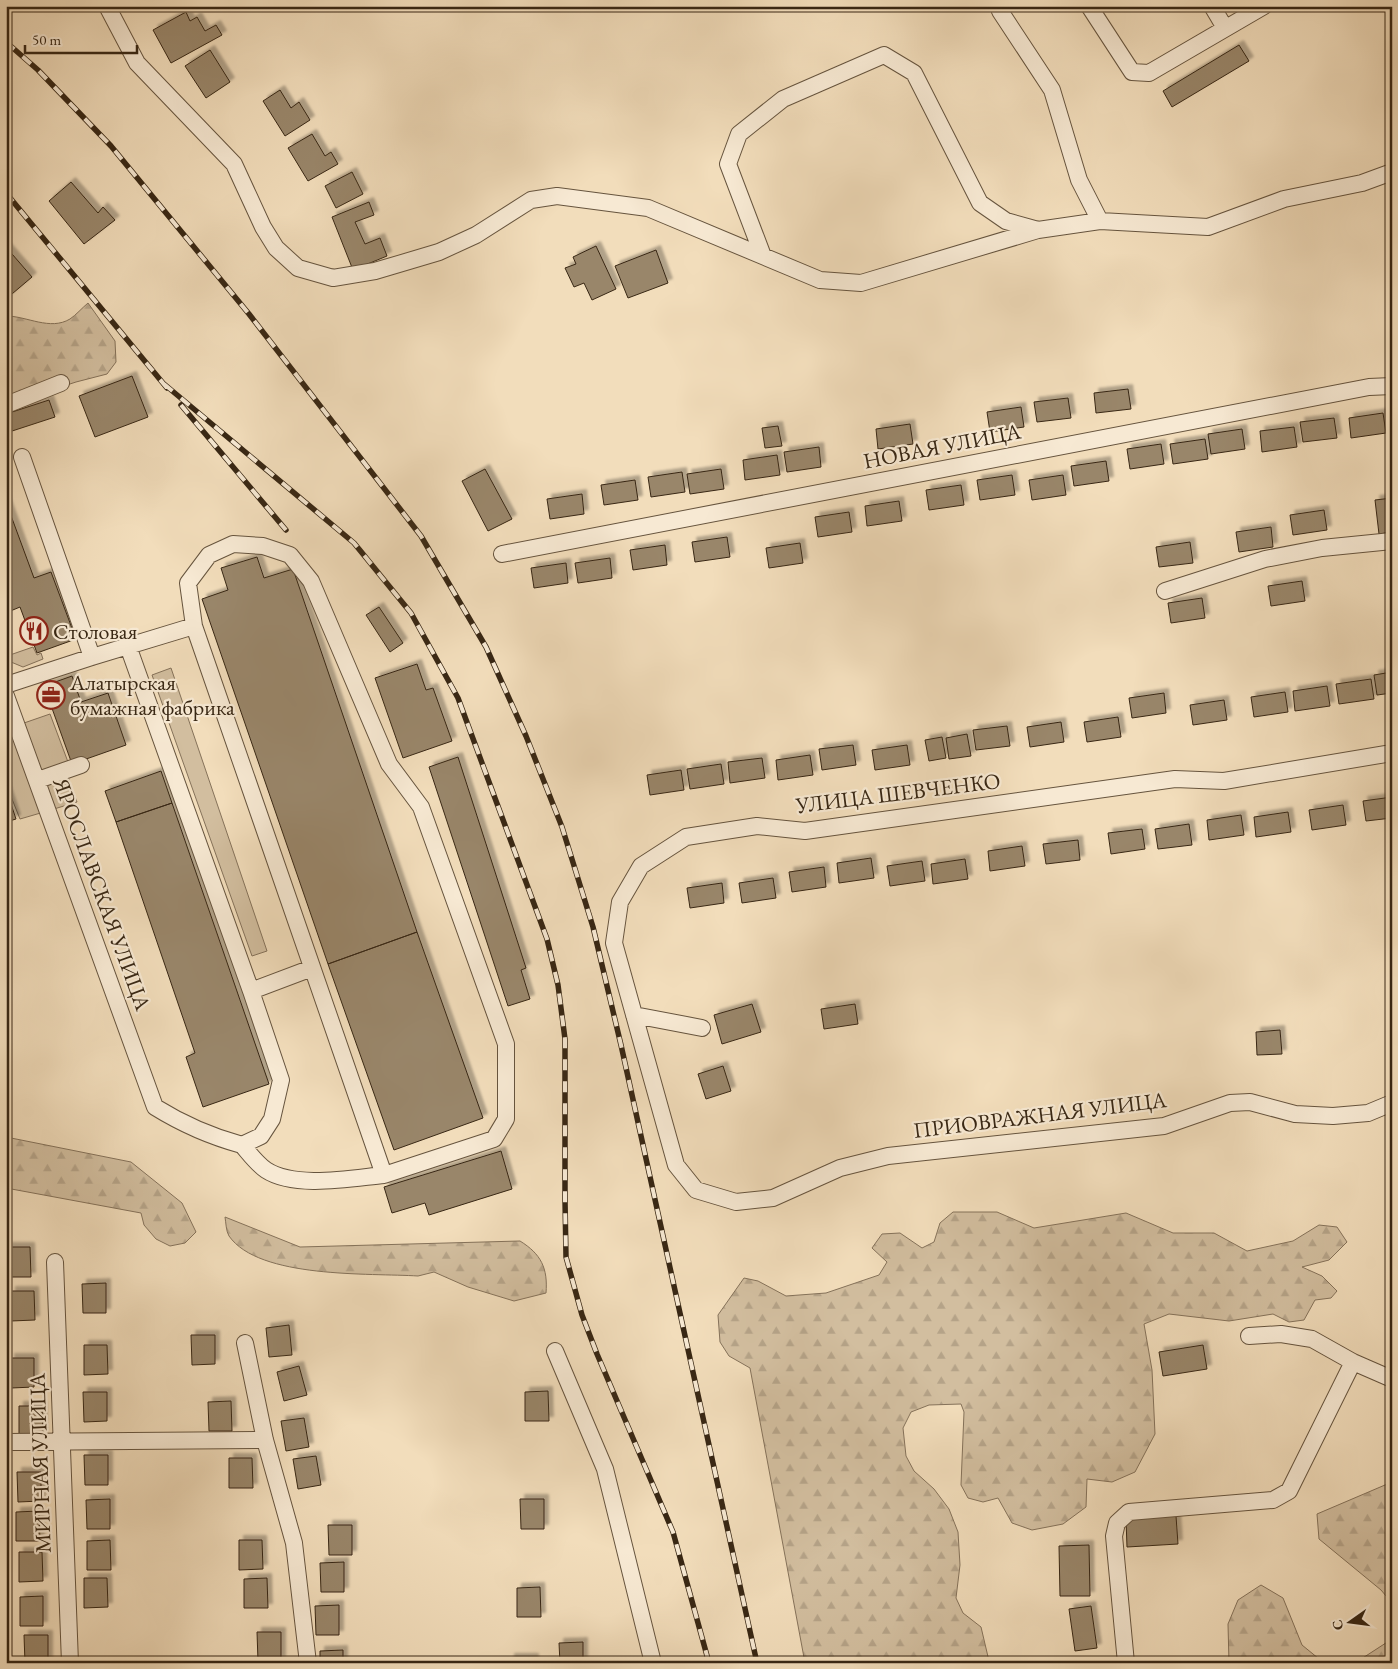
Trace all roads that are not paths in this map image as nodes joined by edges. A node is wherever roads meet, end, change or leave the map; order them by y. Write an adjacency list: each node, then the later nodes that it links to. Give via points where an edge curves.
1 (107, 6): 10 (street, via 137,63 234,164 267,234 276,248 298,268 333,278 376,271 439,252 476,235 531,200 557,196 648,208)
2 (1004, 6): 8 (street, via 1000,11 1052,90 1079,180)
3 (1089, 6): 6 (street, via 1132,72 1149,73)
4 (1212, 6): 6 (street)
5 (1264, 6): 6 (street)
6 (1225, 28)
7 (1392, 172): 8 (street, via 1362,183 1284,199 1208,227)
8 (1100, 221): 9 (street)
9 (1038, 230): 10 (street, via 860,282 820,280); 10 (street, via 1006,221 980,203 914,73 884,55 784,99 739,134 728,164)
10 (763, 256)
11 (60, 383): 13 (street)
12 (1392, 386): 16 (street, НОВАЯ УЛИЦА, via 1369,387)
13 (6, 405)
14 (22, 457): 20 (street)
15 (1392, 541): 17 (street, via 1322,548 1265,559)
16 (502, 554)
17 (1165, 591)
18 (194, 626): 19 (street); 26 (street); 32 (street, via 188,583 209,555 233,544 263,546 290,555 311,581 389,764 421,807 506,1044 506,1119 494,1139)
19 (128, 646): 20 (street); 27 (street)
20 (92, 657): 21 (street)
21 (6, 685)
22 (6, 696): 25 (street, ЯРОСЛАВСКАЯ УЛИЦА)
23 (1392, 753): 28 (street, УЛИЦА ШЕВЧЕНКО, via 1224,781 1175,779 805,831 757,826 686,837 640,866 620,902 614,943)
24 (81, 765): 25 (street)
25 (38, 780): 31 (street, ЯРОСЛАВСКАЯ УЛИЦА, via 155,1107 181,1124)
26 (312, 968): 27 (street); 32 (street)
27 (251, 991): 31 (street, via 281,1080 272,1119 261,1136)
28 (634, 1015): 29 (street); 33 (street, УЛИЦА ШЕВЧЕНКО, via 676,1165)
29 (702, 1028)
30 (1392, 1103): 33 (street, ПРИОВРАЖНАЯ УЛИЦА, via 1368,1113 1332,1116 1295,1114 1250,1102 1230,1103 1164,1126 888,1156 840,1168 773,1198 736,1202)
31 (242, 1145): 32 (street, via 266,1170 287,1178 320,1182)
32 (384, 1175)
33 (696, 1190)
34 (55, 1262): 42 (street, МИРНАЯ УЛИЦА)
35 (1249, 1336): 38 (street, via 1281,1334 1312,1339)
36 (245, 1342): 40 (street)
37 (555, 1351): 45 (street, via 605,1469)
38 (1353, 1362): 39 (street); 46 (street, via 1288,1490 1273,1500 1128,1512 1117,1524 1114,1536)
39 (1392, 1379)
40 (265, 1440): 42 (street); 44 (street, via 294,1543)
41 (6, 1442): 42 (street)
42 (62, 1442): 43 (street, МИРНАЯ УЛИЦА)
43 (70, 1663)
44 (308, 1663)
45 (653, 1663)
46 (1126, 1663)

